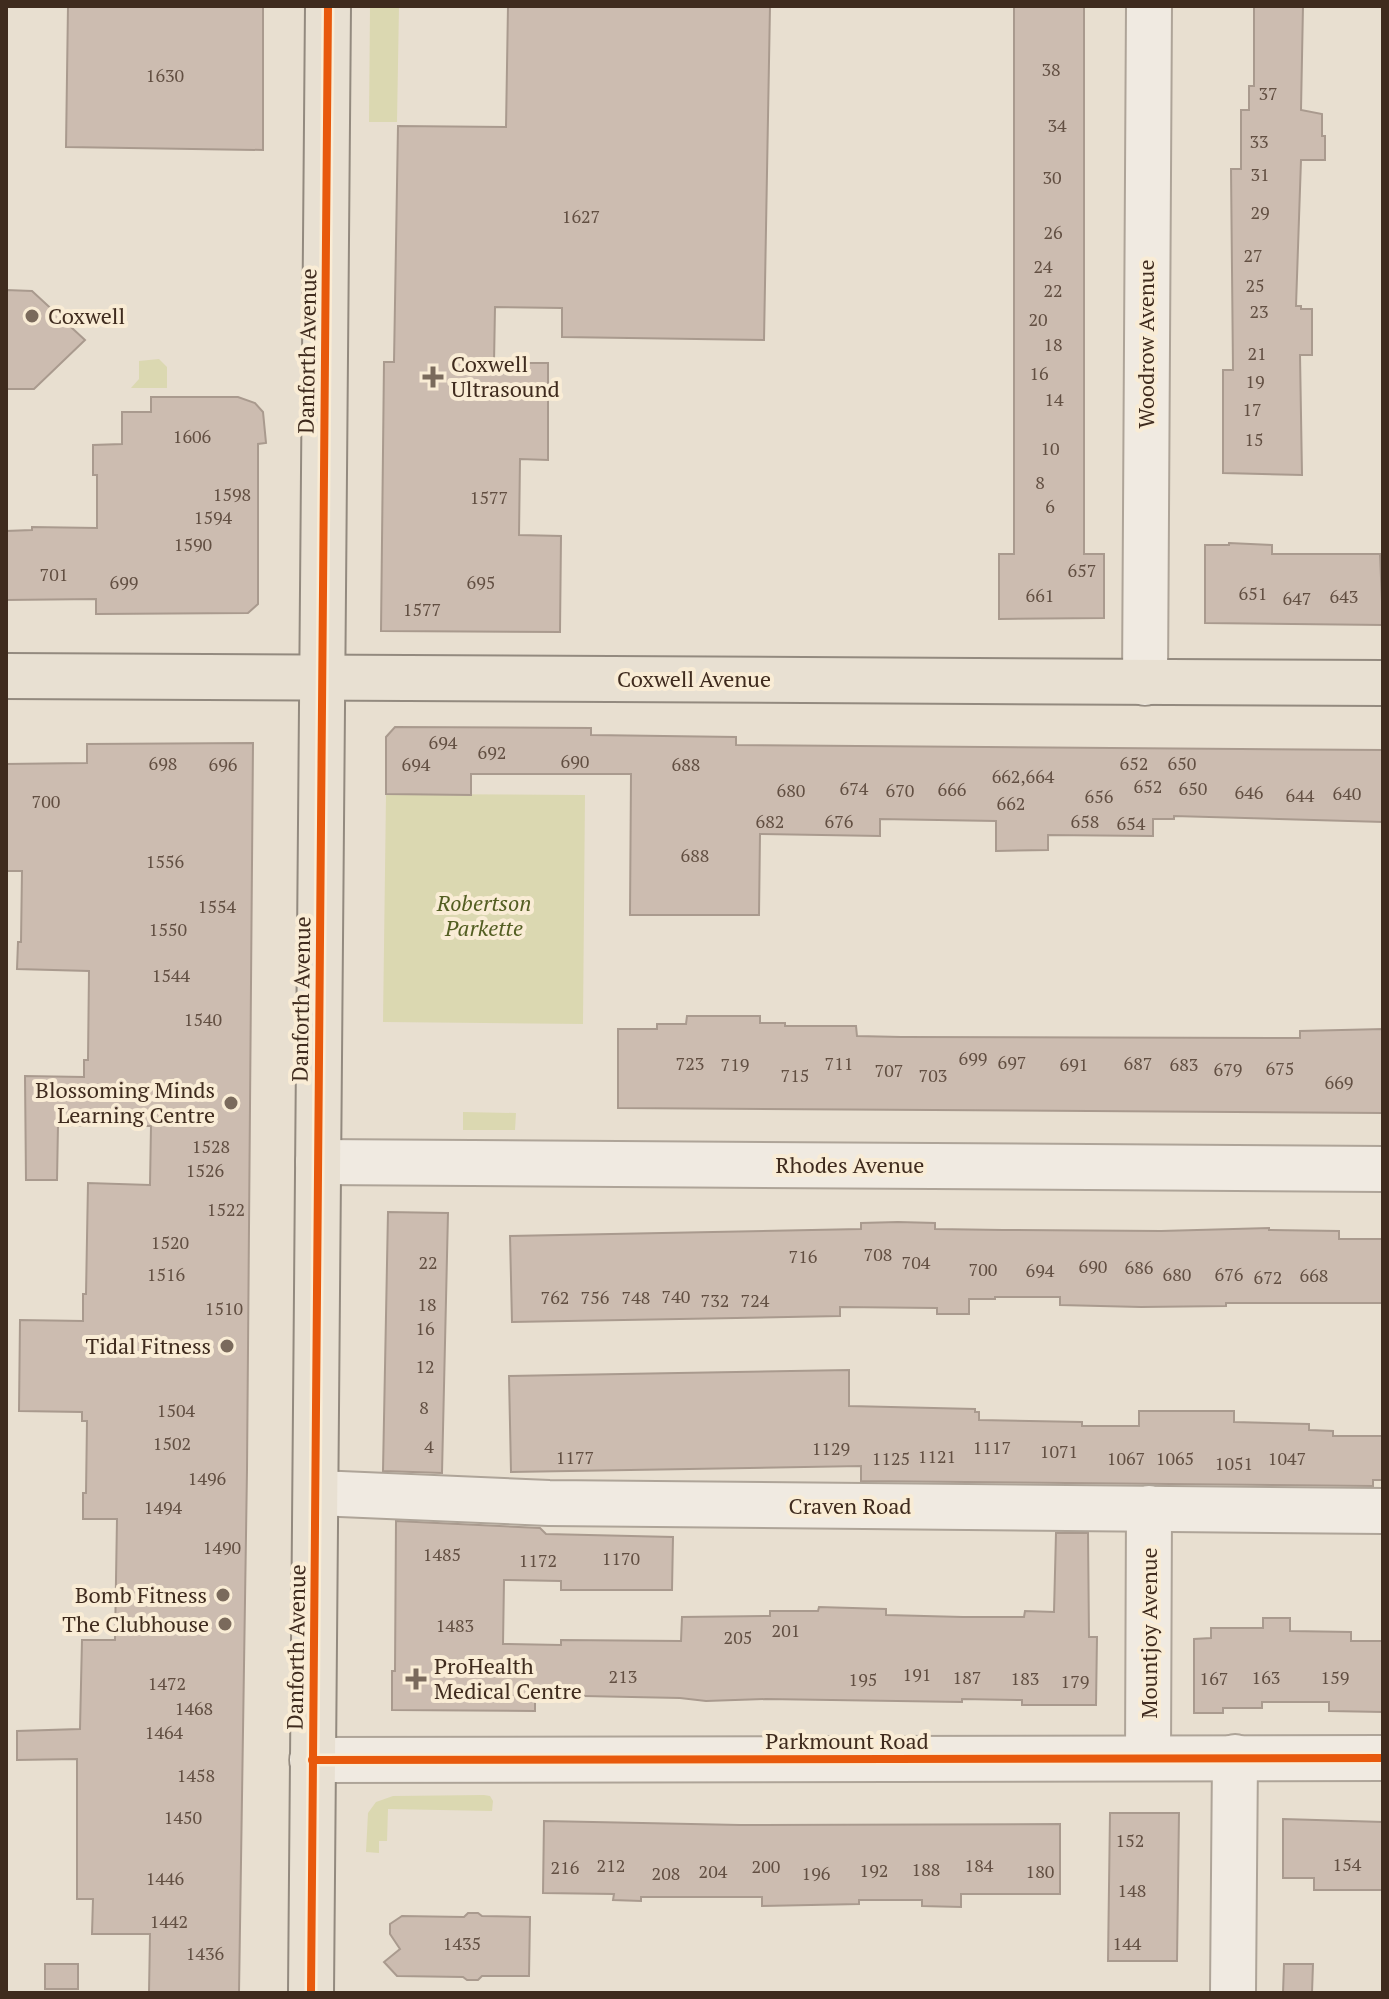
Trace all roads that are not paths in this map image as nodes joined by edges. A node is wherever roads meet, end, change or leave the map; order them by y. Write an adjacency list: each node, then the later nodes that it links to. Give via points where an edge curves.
1 (328, 6): 4 (main road, Danforth Avenue)
2 (1149, 6): 5 (street, Woodrow Avenue)
3 (6, 676): 4 (main road, Coxwell Avenue)
4 (323, 678): 5 (main road, Coxwell Avenue); 7 (main road, Danforth Avenue)
5 (1145, 683): 6 (main road, Coxwell Avenue)
6 (1383, 683)
7 (318, 1162): 8 (street, Rhodes Avenue); 9 (main road, Danforth Avenue)
8 (1383, 1169)
9 (317, 1493): 10 (street, Craven Road, via 549,1503); 15 (main road, Danforth Avenue)
10 (1149, 1508): 11 (street, Craven Road); 12 (street, Mountjoy Avenue)
11 (1383, 1511)
12 (1148, 1757): 13 (street, Parkmount Road); 15 (street, Parkmount Road)
13 (1235, 1757): 14 (street, Parkmount Road); 17 (street)
14 (1383, 1758)
15 (312, 1760): 16 (main road, Danforth Avenue)
16 (311, 1993)
17 (1233, 1993)

